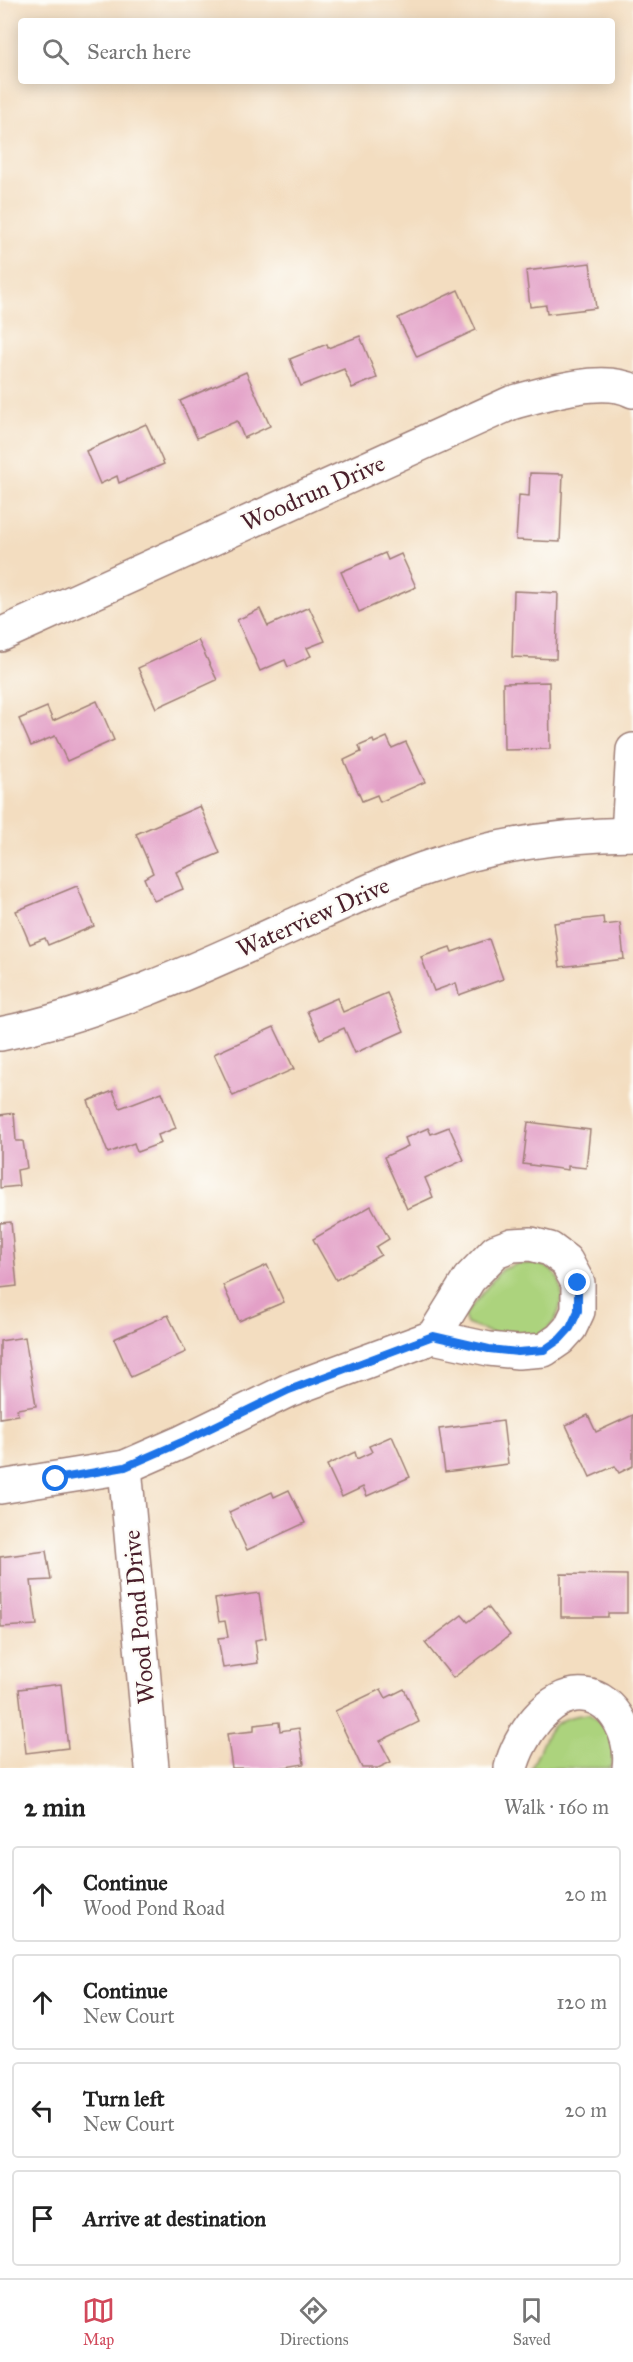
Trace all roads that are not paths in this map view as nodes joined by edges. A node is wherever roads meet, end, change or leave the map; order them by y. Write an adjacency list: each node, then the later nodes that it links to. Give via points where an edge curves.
1 (633, 391): 2 (street, Woodrun Drive, via 616,385 560,389 511,403)
2 (0, 634)
3 (633, 750): 4 (street)
4 (630, 834): 5 (street, Waterview Drive, via 579,835 507,846 424,868 111,1003)
5 (0, 1034)
6 (433, 1336): 7 (street, via 289,1390)
7 (125, 1467): 8 (street); 9 (street, Wood Pond Drive)
8 (0, 1487)
9 (152, 1768)
10 (511, 1768): 11 (street, via 543,1711 561,1699 584,1695 608,1704 629,1730)
11 (629, 1768)

